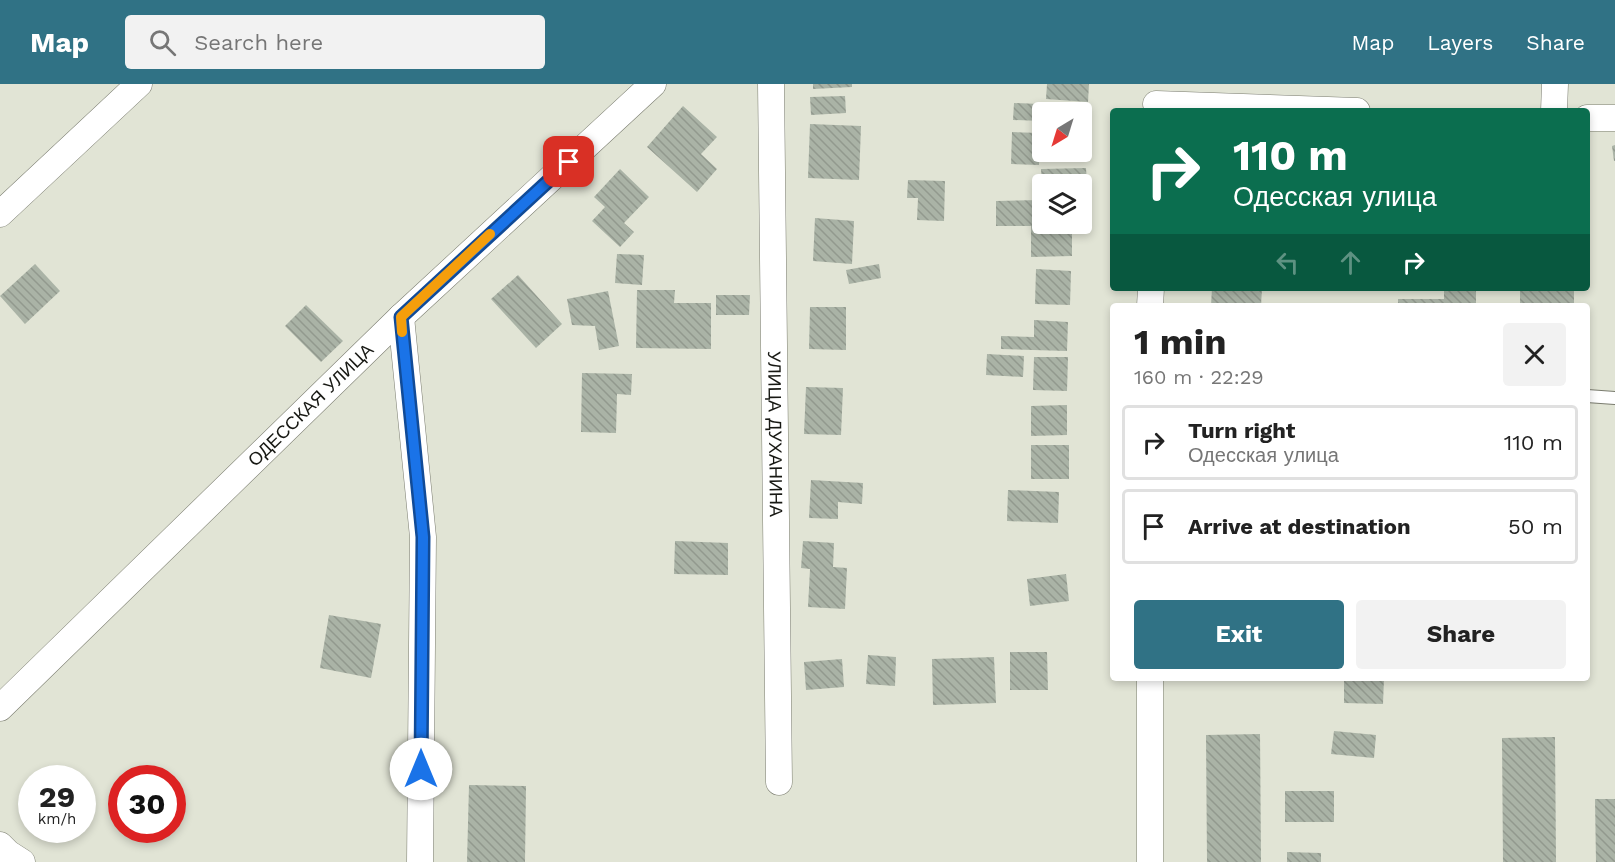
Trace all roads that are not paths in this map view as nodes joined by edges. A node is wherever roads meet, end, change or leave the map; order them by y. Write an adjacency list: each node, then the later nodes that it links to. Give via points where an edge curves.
1 (139, 84): 10 (street)
2 (653, 84): 11 (street, ОДЕССКАЯ УЛИЦА)
3 (771, 84): 16 (street, УЛИЦА ДУХАНИНА)
4 (1555, 84): 7 (street)
5 (1156, 100): 6 (street)
6 (1302, 108)
7 (1554, 108)
8 (1590, 118): 9 (street)
9 (1615, 118)
10 (0, 214)
11 (401, 317): 15 (street, ОДЕССКАЯ УЛИЦА); 19 (street, via 423,537)
12 (1590, 396): 13 (lane)
13 (1615, 398)
14 (1149, 681): 20 (street)
15 (0, 708)
16 (779, 782)
17 (0, 845): 18 (street)
18 (22, 862)
19 (420, 862)
20 (1150, 862)

